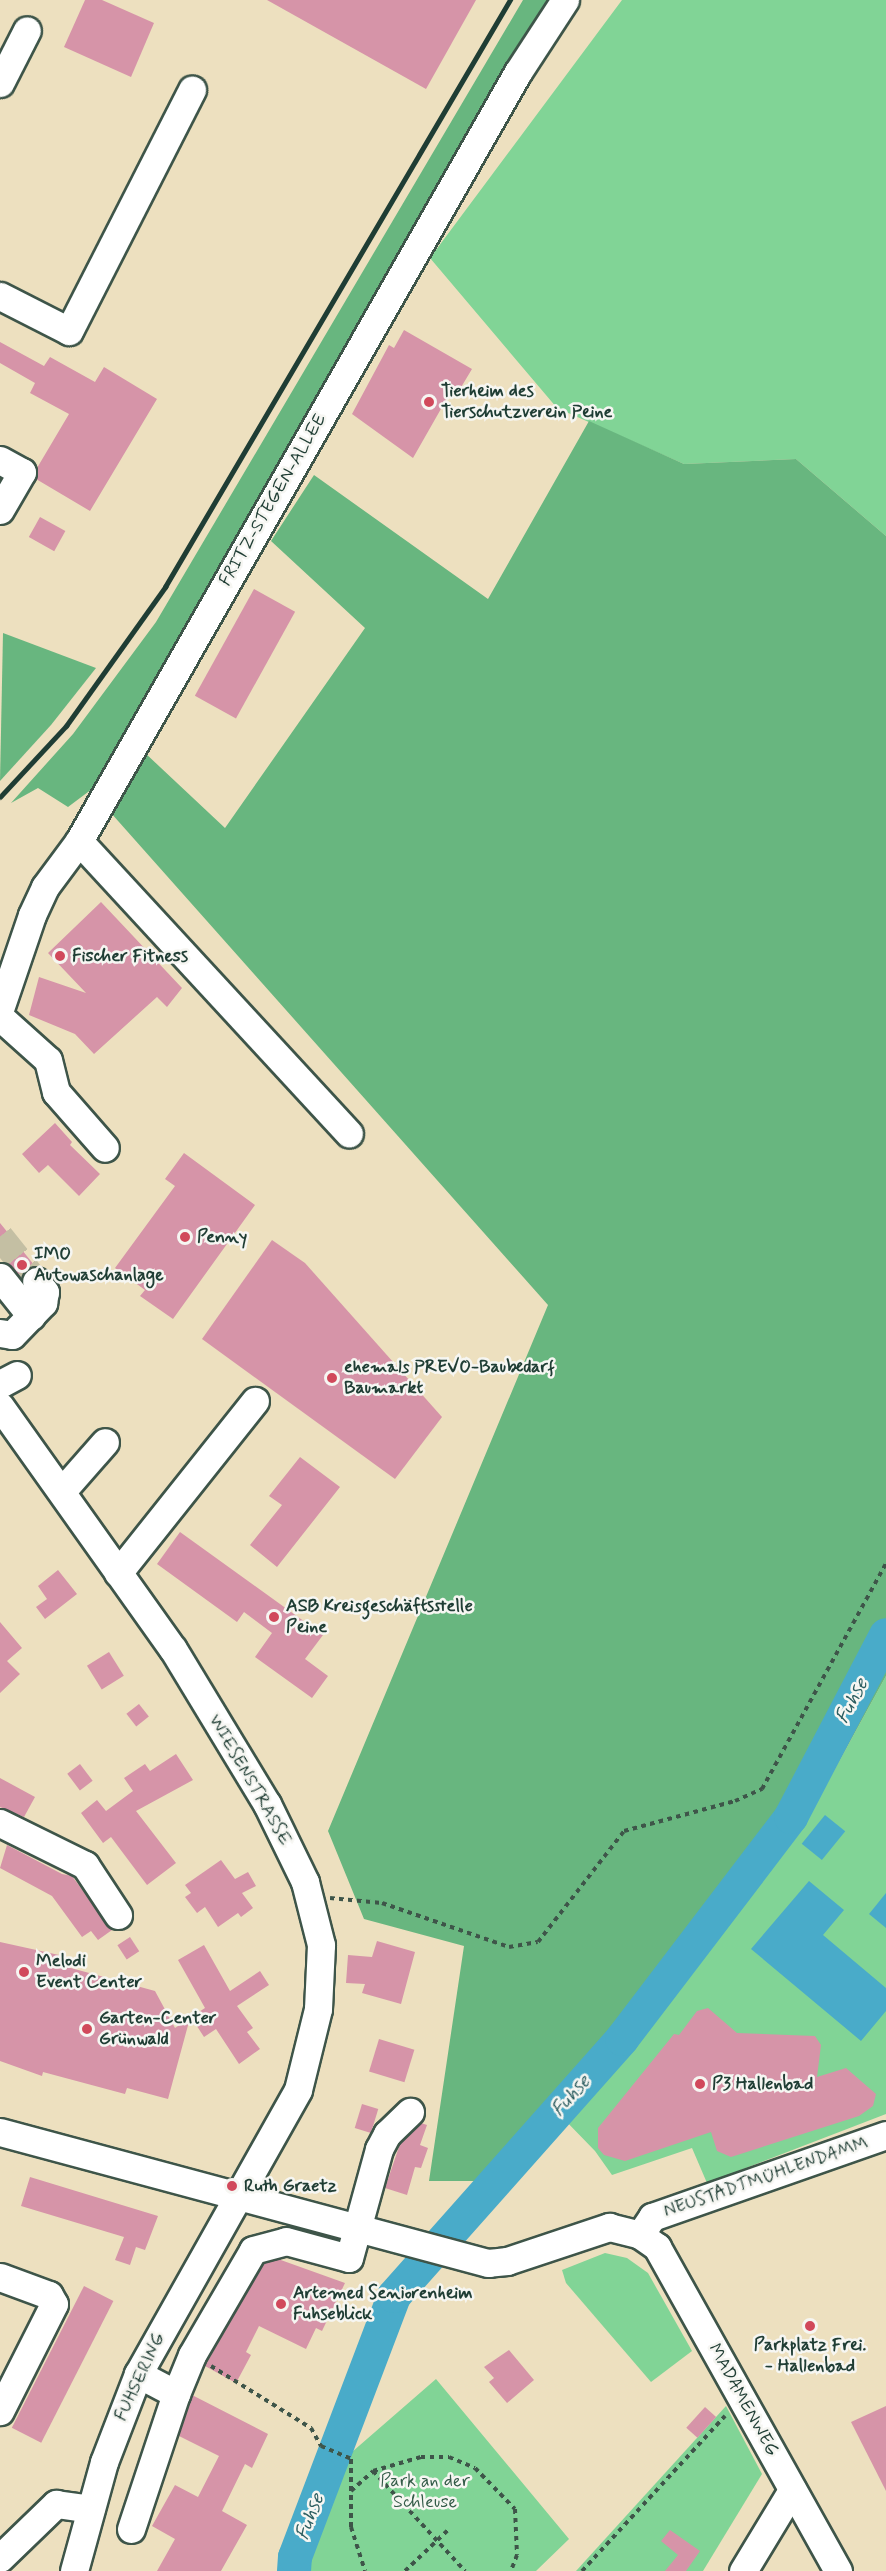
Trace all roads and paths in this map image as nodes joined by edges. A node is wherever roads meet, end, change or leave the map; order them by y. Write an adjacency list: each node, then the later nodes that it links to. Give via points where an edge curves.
1 (565, 0): 8 (street, FRITZ-STEGEN-ALLEE, via 518,72)
2 (27, 30): 3 (street)
3 (0, 83)
4 (192, 90): 5 (street, via 69,331)
5 (0, 296)
6 (0, 460): 7 (street, via 22,472)
7 (0, 510)
8 (79, 841): 9 (street, FRITZ-STEGEN-ALLEE, via 45,886); 11 (street)
9 (0, 1009)
10 (0, 1017): 12 (street, via 48,1060 56,1092)
11 (349, 1134)
12 (105, 1148)
13 (0, 1278): 15 (street)
14 (36, 1281): 15 (street, via 45,1292 43,1303)
15 (31, 1316): 16 (street, via 12,1335)
16 (0, 1333)
17 (255, 1401): 22 (street)
18 (0, 1406): 20 (street, WIESENSTRASSE)
19 (105, 1443): 20 (street)
20 (62, 1491): 22 (street, WIESENSTRASSE)
21 (886, 1563): 24 (path, via 762,1789 735,1801 624,1831 538,1942 509,1947 382,1903)
22 (118, 1573): 24 (street, WIESENSTRASSE, via 172,1649 267,1804)
23 (0, 1823): 25 (street, via 85,1865)
24 (309, 1896): 29 (street, WIESENSTRASSE, via 321,1945 318,2009 310,2049 298,2090)
25 (118, 1915)
26 (410, 2112): 30 (street, via 387,2134 380,2149)
27 (0, 2132): 29 (street)
28 (886, 2135): 31 (street, NEUSTADTMÜHLENDAMM, via 652,2217)
29 (239, 2196): 30 (street); 34 (street, FUHSERING)
30 (358, 2228): 31 (street, via 488,2263 507,2261 609,2227); 33 (street, via 349,2258 286,2241 254,2250)
31 (640, 2235): 39 (street, MADAMENWEG, via 657,2247)
32 (0, 2277): 36 (street, via 49,2295 54,2304)
33 (192, 2355): 35 (street); 40 (path, via 312,2428 321,2446 351,2459)
34 (138, 2374): 35 (street); 41 (street, FUHSERING)
35 (176, 2394): 42 (street)
36 (3, 2396)
37 (725, 2416): 51 (path)
38 (373, 2471): 40 (path); 44 (path); 50 (path, via 420,2457 449,2457 475,2468 514,2509 517,2555)
39 (792, 2490): 52 (street); 53 (street, MADAMENWEG)
40 (351, 2491): 47 (path, via 351,2527)
41 (91, 2509): 45 (street, via 56,2504); 46 (street, FUHSERING)
42 (131, 2529)
43 (448, 2530): 44 (path)
44 (436, 2541): 48 (path); 49 (path)
45 (0, 2558)
46 (74, 2571)
47 (365, 2571)
48 (405, 2571)
49 (465, 2571)
50 (511, 2571)
51 (582, 2571)
52 (743, 2571)
53 (838, 2571)

